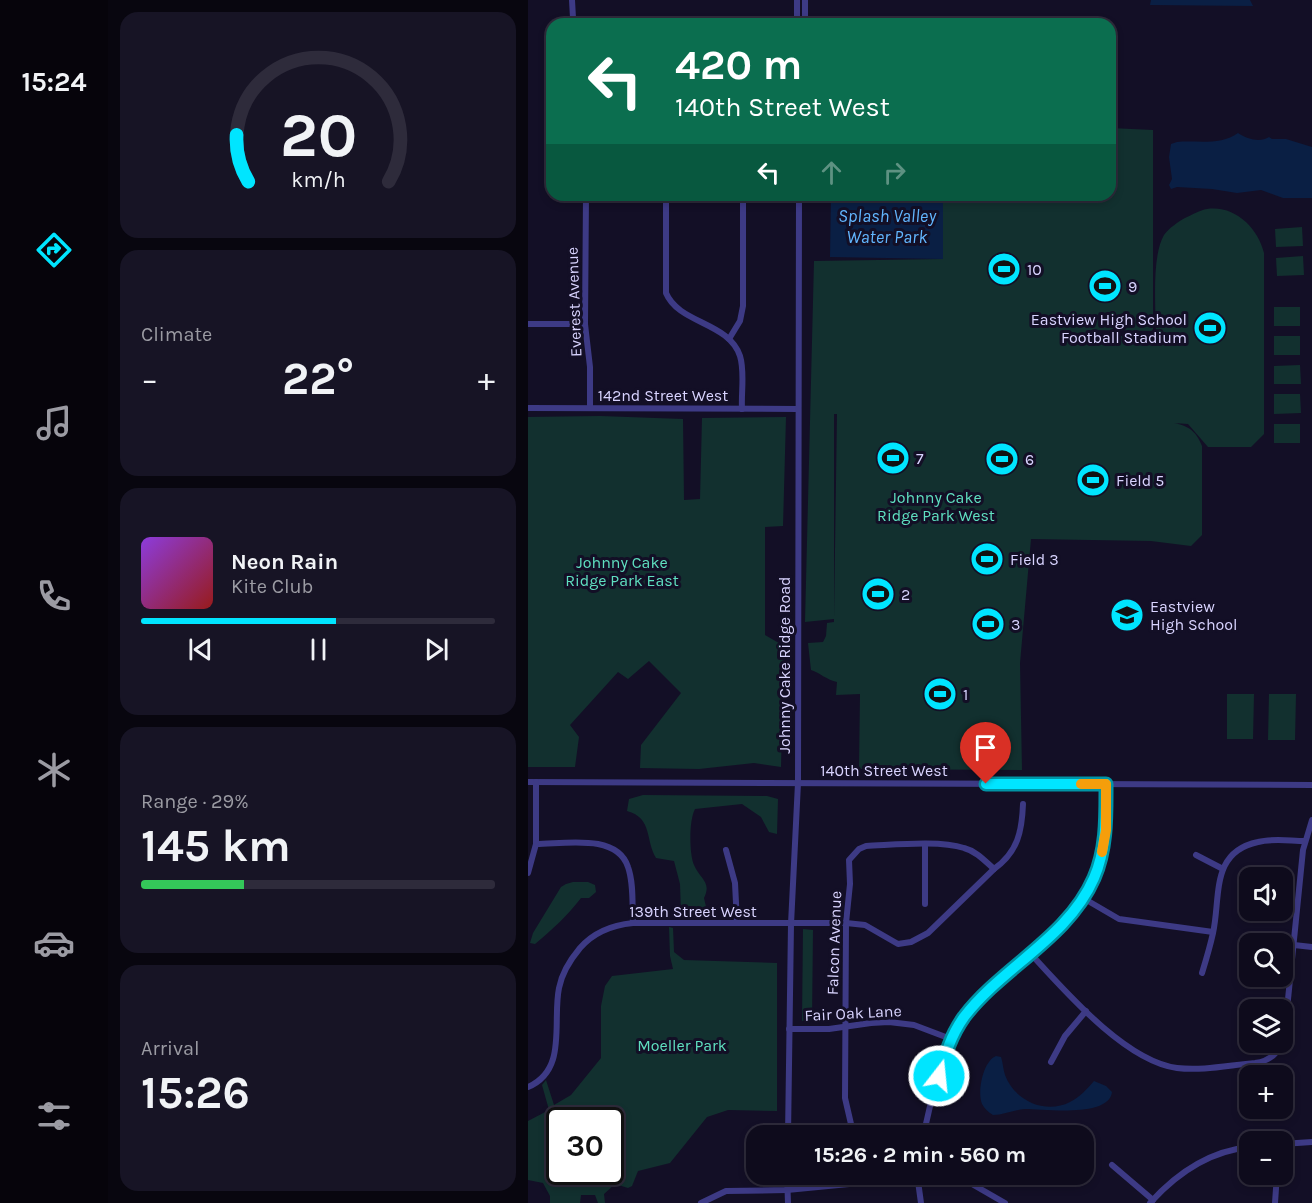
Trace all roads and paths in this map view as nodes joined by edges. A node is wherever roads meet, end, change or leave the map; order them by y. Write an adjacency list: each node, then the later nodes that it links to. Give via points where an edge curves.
1 (572, 0): 4 (street)
2 (797, 0): 5 (street)
3 (805, 0): 6 (street)
4 (573, 18)
5 (797, 18)
6 (805, 18)
7 (586, 201): 12 (street, Everest Avenue)
8 (666, 201): 13 (street, via 667,296 679,309)
9 (743, 201): 13 (street, via 743,306 740,321)
10 (799, 201): 17 (street, Johnny Cake Ridge Road)
11 (528, 324): 12 (street)
12 (585, 324): 15 (street, Everest Avenue)
13 (729, 339): 16 (street, via 741,362)
14 (528, 408): 15 (street, 142nd Street West)
15 (590, 408): 16 (street, 142nd Street West)
16 (742, 409): 17 (street, 142nd Street West)
17 (798, 409): 20 (street, Johnny Cake Ridge Road)
18 (528, 782): 19 (street, 140th Street West)
19 (537, 782): 20 (street, 140th Street West); 26 (street)
20 (798, 783): 21 (street, 140th Street West); 38 (street, Johnny Cake Ridge Road)
21 (1106, 784): 22 (street, 140th Street West); 33 (street, via 1103,850)
22 (1312, 786)
23 (1023, 804): 30 (street, 139th Street West, via 1022,826 1014,847)
24 (1312, 820): 25 (street)
25 (1305, 841): 31 (street, via 1250,844 1234,854); 40 (street)
26 (536, 844): 32 (street); 35 (street, via 598,844 618,851 630,872)
27 (925, 845): 30 (street, via 963,847); 34 (street); 36 (street, Falcon Avenue, via 859,849 849,860)
28 (726, 850): 37 (street, via 735,883)
29 (1196, 855): 31 (street)
30 (994, 869): 36 (street, 139th Street West, via 928,933 911,942 898,944 865,925)
31 (1223, 869): 39 (street)
32 (528, 873)
33 (1083, 898): 39 (street, via 1119,919); 42 (street, via 1066,920)
34 (925, 904)
35 (633, 923): 37 (street, 139th Street West); 49 (street, 139th Street West, via 593,936 569,962 558,992 554,1058 543,1076)
36 (846, 923): 38 (street, 139th Street West); 45 (street, Falcon Avenue)
37 (737, 924): 38 (street, 139th Street West)
38 (791, 924): 46 (street, Johnny Cake Ridge Road)
39 (1214, 932): 43 (street)
40 (1294, 945): 41 (street); 44 (street, via 1284,1039 1276,1053 1261,1062 1188,1069 1160,1064 1135,1052)
41 (1312, 947)
42 (1030, 953): 44 (street); 47 (street, via 970,1010)
43 (1202, 973)
44 (1086, 1011): 48 (street, via 1065,1036)
45 (845, 1027): 46 (street, Fair Oak Lane); 47 (street, Fair Oak Lane, via 902,1023 927,1028); 50 (street, Falcon Avenue, via 845,1098)
46 (789, 1029): 51 (street, Johnny Cake Ridge Road)
47 (951, 1039): 52 (street)
48 (1051, 1062)
49 (528, 1087)
50 (850, 1124)
51 (788, 1125)
52 (926, 1125)
53 (1312, 1142): 54 (street)
54 (1293, 1143)
55 (1239, 1148): 63 (street, via 1207,1157 1177,1175)
56 (1112, 1165): 63 (street)
57 (787, 1185): 62 (street)
58 (830, 1185): 62 (street)
59 (918, 1185): 66 (street)
60 (974, 1185): 67 (street)
61 (1276, 1185): 68 (street)
62 (787, 1190): 64 (street, via 726,1191); 65 (street)
63 (1152, 1201)
64 (701, 1203)
65 (788, 1203)
66 (921, 1203)
67 (1005, 1203)
68 (1275, 1203)

